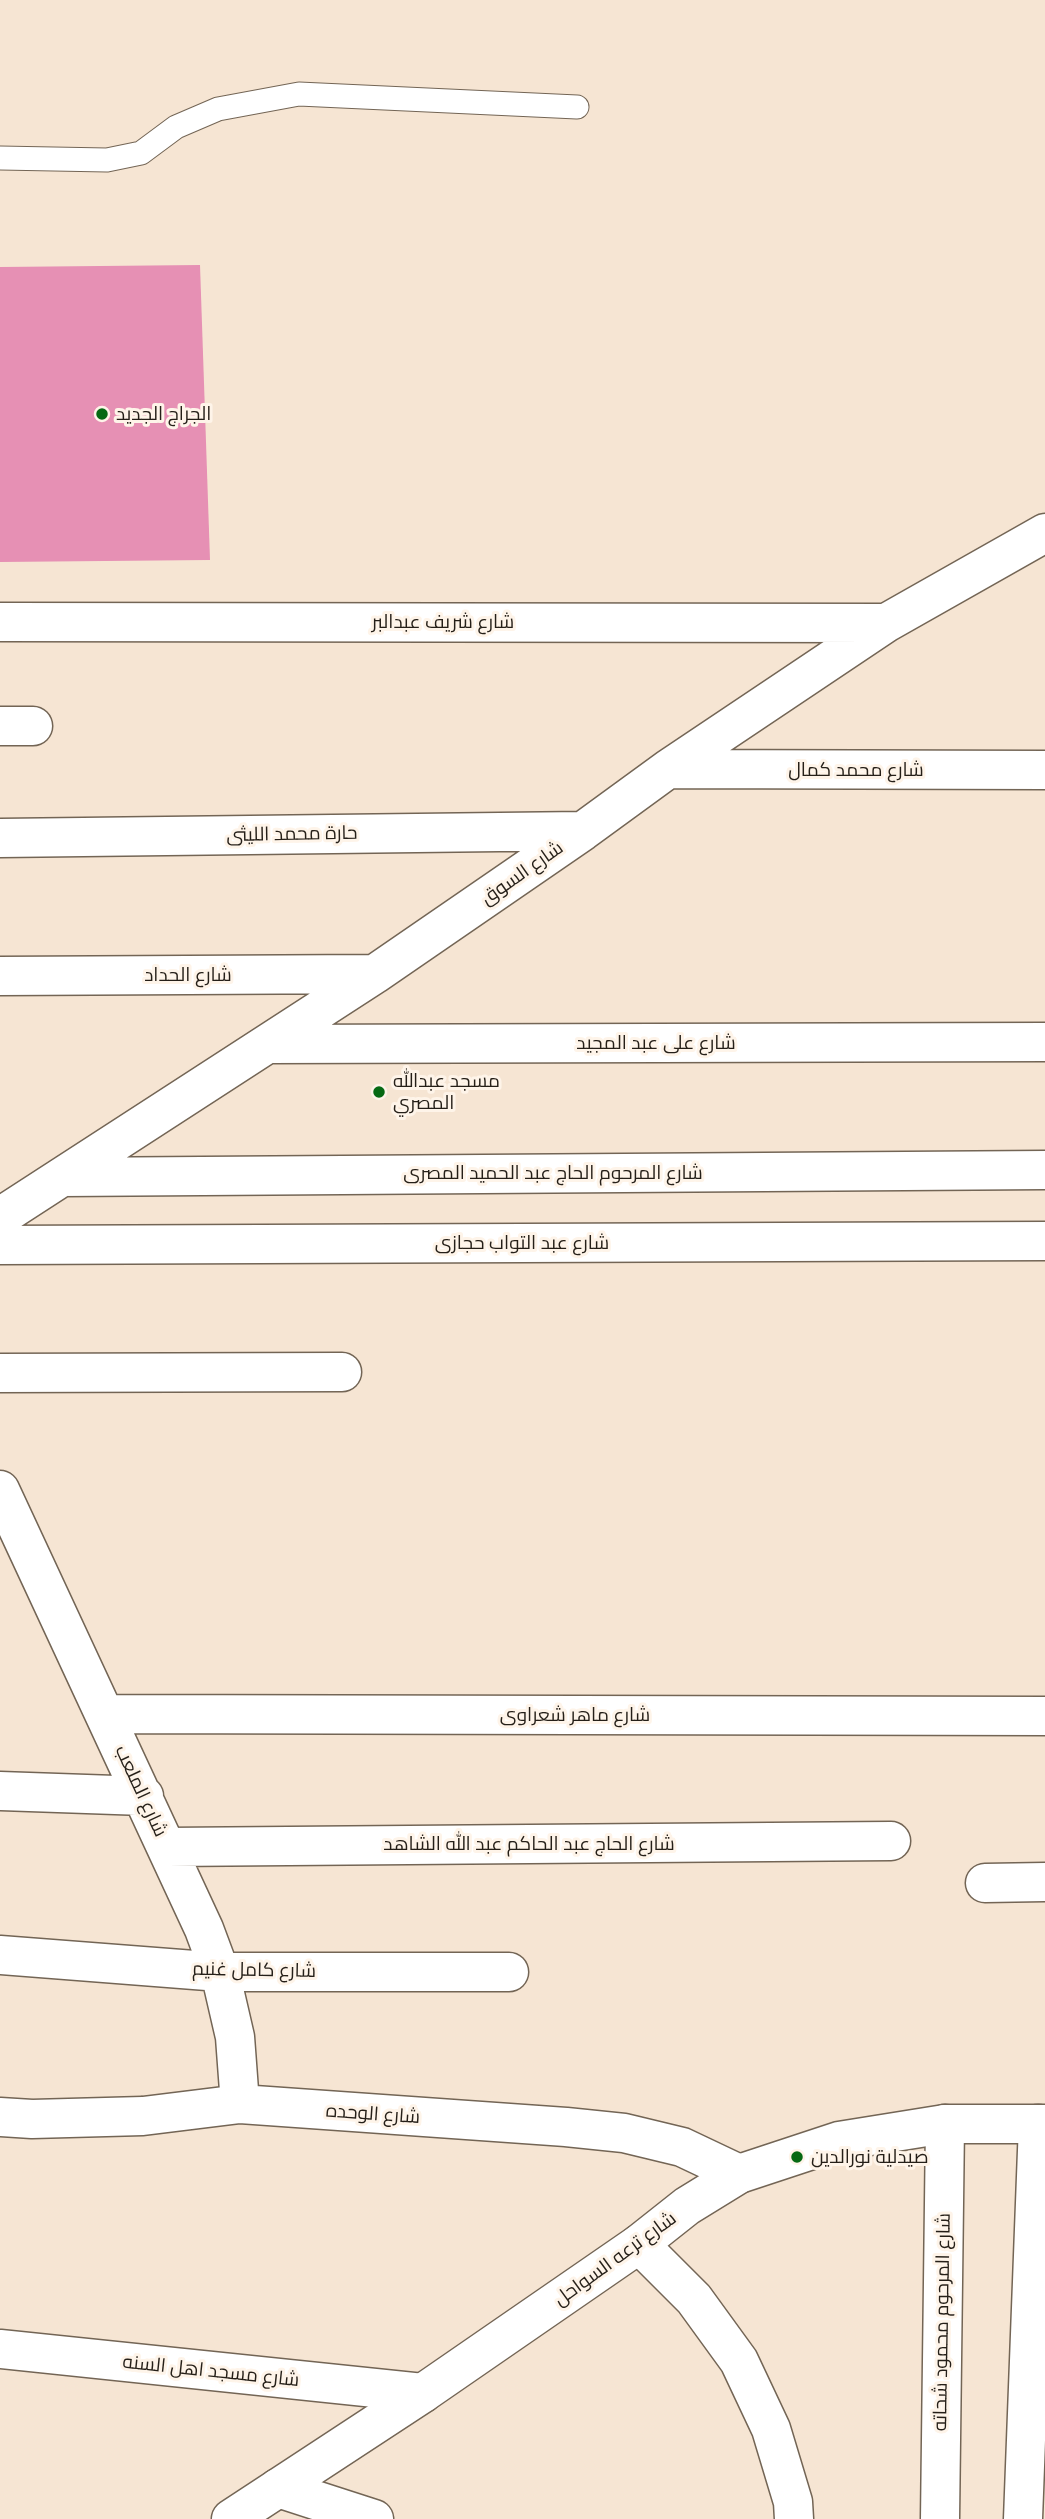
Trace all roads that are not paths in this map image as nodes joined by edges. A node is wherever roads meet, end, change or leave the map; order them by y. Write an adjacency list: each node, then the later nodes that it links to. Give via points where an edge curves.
1 (577, 107): 2 (lane, via 299,94 218,109 176,127 141,153 107,160)
2 (0, 158)
3 (1045, 533): 5 (street, شارع السوق)
4 (0, 622): 5 (street, شارع شريف عبدالبر)
5 (886, 624): 6 (street, شارع السوق)
6 (668, 769): 7 (street, شارع محمد كمال); 8 (street, شارع السوق)
7 (1045, 770)
8 (583, 831): 9 (street, حارة محمد الليثى); 10 (street, شارع السوق)
9 (0, 838)
10 (375, 974): 11 (street, شارع الحداد); 13 (street, شارع السوق)
11 (0, 976)
12 (1045, 1042): 13 (street, شارع على عبد المجيد)
13 (268, 1044): 15 (street, شارع السوق)
14 (1045, 1170): 15 (street, شارع المرحوم الحاج عبد الحميد المصرى)
15 (62, 1177): 16 (street, شارع السوق)
16 (0, 1217)
17 (1045, 1241): 18 (street, شارع عبد التواب حجازى)
18 (0, 1245)
19 (342, 1372): 20 (street)
20 (0, 1373)
21 (0, 1490): 22 (street, شارع الملعب)
22 (105, 1714): 23 (street, شارع ماهر شعراوى); 25 (street, شارع الملعب)
23 (1045, 1716)
24 (0, 1791): 25 (street)
25 (144, 1796): 27 (street, شارع الملعب)
26 (891, 1841): 27 (street, شارع الحاج عبد الحاكم عبد الله الشاهد)
27 (168, 1847): 31 (street, شارع الملعب)
28 (1045, 1882): 29 (street)
29 (985, 1883)
30 (0, 1955): 31 (street, شارع كامل غنيم)
31 (220, 1972): 32 (street, شارع كامل غنيم); 33 (street, شارع الملعب, via 235,2037)
32 (509, 1972)
33 (240, 2104): 34 (street, شارع الوحده, via 143,2116); 37 (street, شارع الوحده, via 624,2133 682,2147)
34 (0, 2117)
35 (945, 2124): 36 (street, شارع ترعه السواحل); 37 (street, شارع ترعه السواحل, via 839,2141); 45 (street, شارع المرحوم محمود شحاته)
36 (1041, 2124): 46 (street)
37 (739, 2174): 38 (street, شارع ترعه السواحل, via 687,2206)
38 (639, 2244): 40 (street, شارع ترعه السواحل); 44 (street, via 694,2299 739,2361 771,2429)
39 (0, 2349): 40 (street, شارع مسجد اهل السنه)
40 (423, 2393): 41 (street, شارع ترعه السواحل)
41 (278, 2488): 42 (street, شارع ترعه السواحل); 43 (street)
42 (231, 2519)
43 (374, 2519)
44 (794, 2519)
45 (940, 2519)
46 (1023, 2519)

